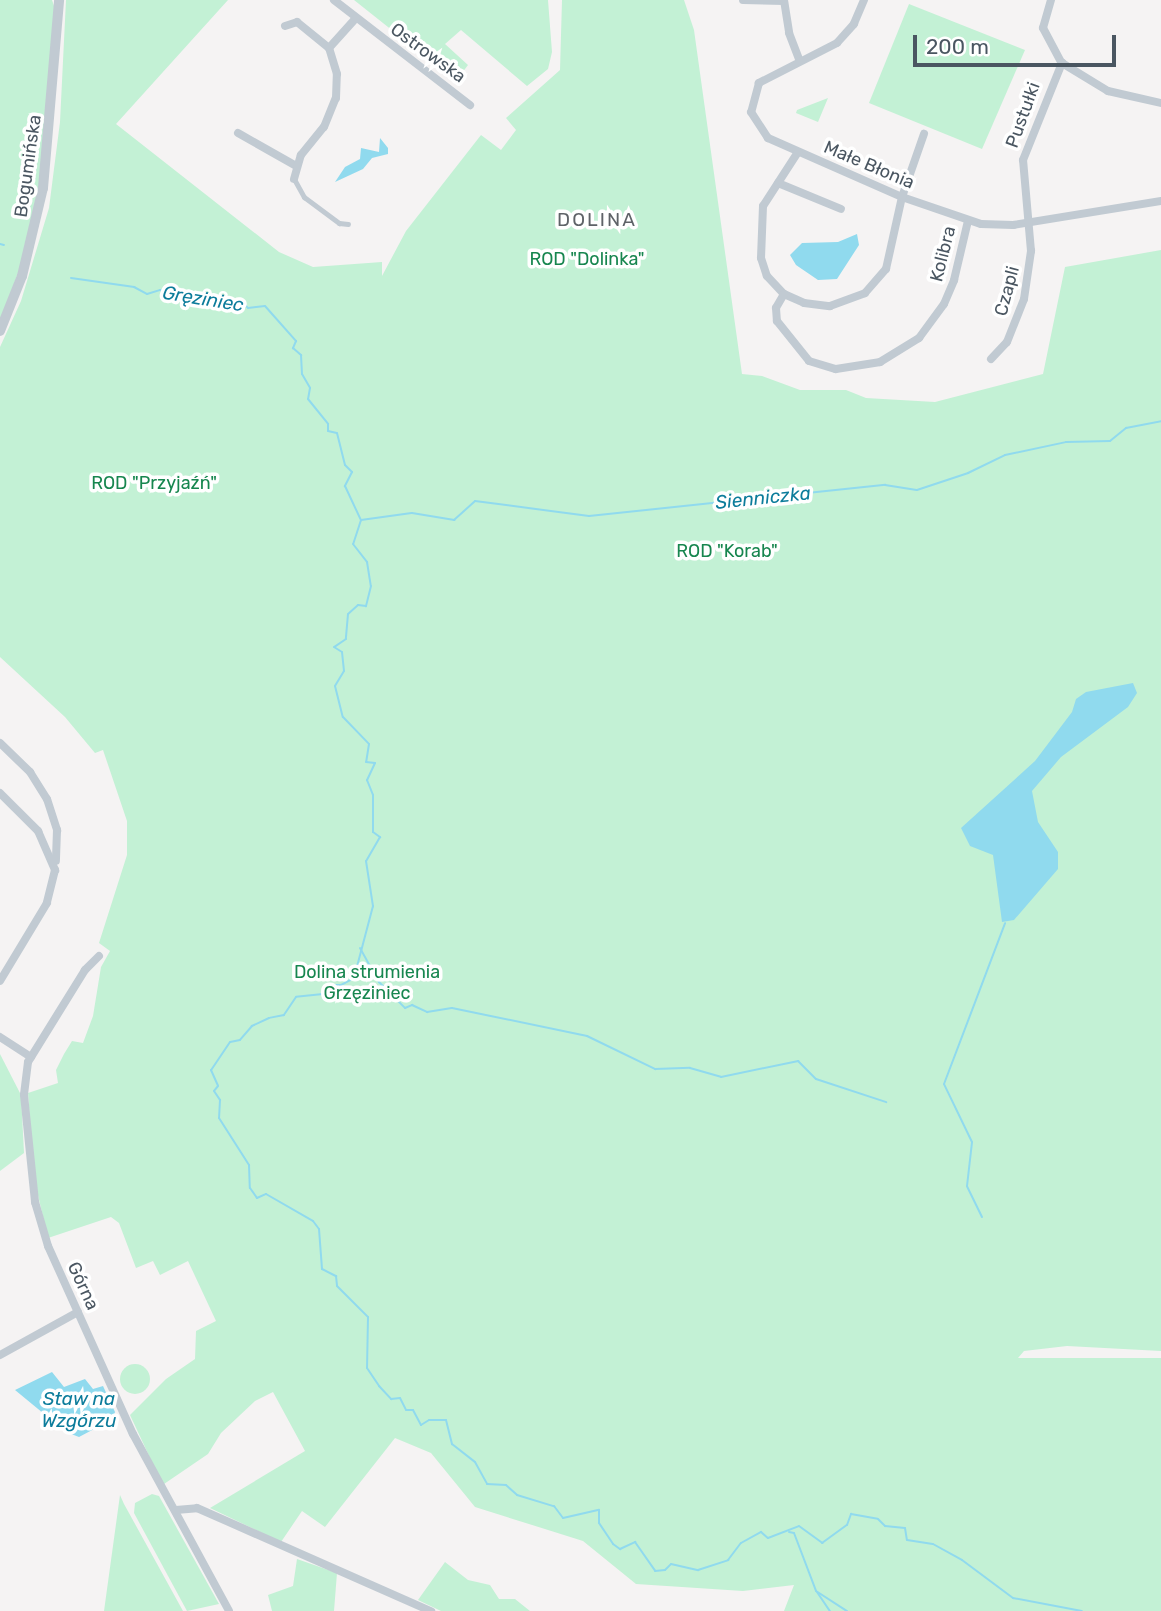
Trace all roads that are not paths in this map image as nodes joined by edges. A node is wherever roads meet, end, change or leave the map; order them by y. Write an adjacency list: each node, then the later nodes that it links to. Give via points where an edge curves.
1 (59, 0): 27 (street, Bogumińska, via 43,188 22,276)
2 (334, 0): 7 (street, Ostrowska)
3 (743, 0): 6 (street)
4 (864, 0): 10 (street, Małe Błonia, via 843,38)
5 (1051, 0): 11 (street, via 1043,29)
6 (784, 1): 10 (street)
7 (356, 18): 9 (street); 13 (street, Ostrowska)
8 (285, 26): 9 (street, via 297,22)
9 (329, 48): 17 (street, via 337,74 336,98 328,120)
10 (800, 61): 16 (street, Małe Błonia, via 762,79 750,105 763,135)
11 (1062, 63): 12 (street, via 1104,90); 24 (street, Pustułki, via 1023,160)
12 (1161, 103)
13 (470, 105)
14 (924, 134): 20 (street)
15 (240, 138): 17 (street)
16 (798, 152): 19 (street); 20 (street, Małe Błonia)
17 (296, 166): 18 (street)
18 (294, 179): 25 (street, via 304,197 339,223)
19 (778, 183): 22 (street); 26 (street, via 764,205 759,237 763,268)
20 (902, 197): 23 (street, Małe Błonia); 26 (street, via 886,269 871,288 857,298 830,306 812,306)
21 (1161, 201): 24 (street, Małe Błonia)
22 (841, 209)
23 (968, 220): 24 (street, Małe Błonia, via 997,226); 26 (street, Kolibra, via 944,304 919,338 880,362 836,369 809,361 777,321 776,308)
24 (1029, 223): 28 (street, Czapli, via 1030,264 1024,299 1007,342)
25 (348, 224)
26 (784, 294)
27 (0, 331)
28 (991, 359)
29 (0, 743): 31 (street, via 30,772 47,799 57,835)
30 (0, 793): 31 (street, via 42,836)
31 (55, 870): 33 (street, via 47,903)
32 (99, 956): 35 (street, Górna, via 85,970)
33 (2, 975)
34 (0, 1037): 35 (street)
35 (31, 1057): 36 (street, Górna, via 24,1095 32,1188 44,1236)
36 (78, 1312): 37 (street); 38 (street, Górna, via 140,1448)
37 (0, 1355)
38 (176, 1510): 39 (street, Górna); 40 (street, via 197,1508)
39 (229, 1611)
40 (431, 1611)

